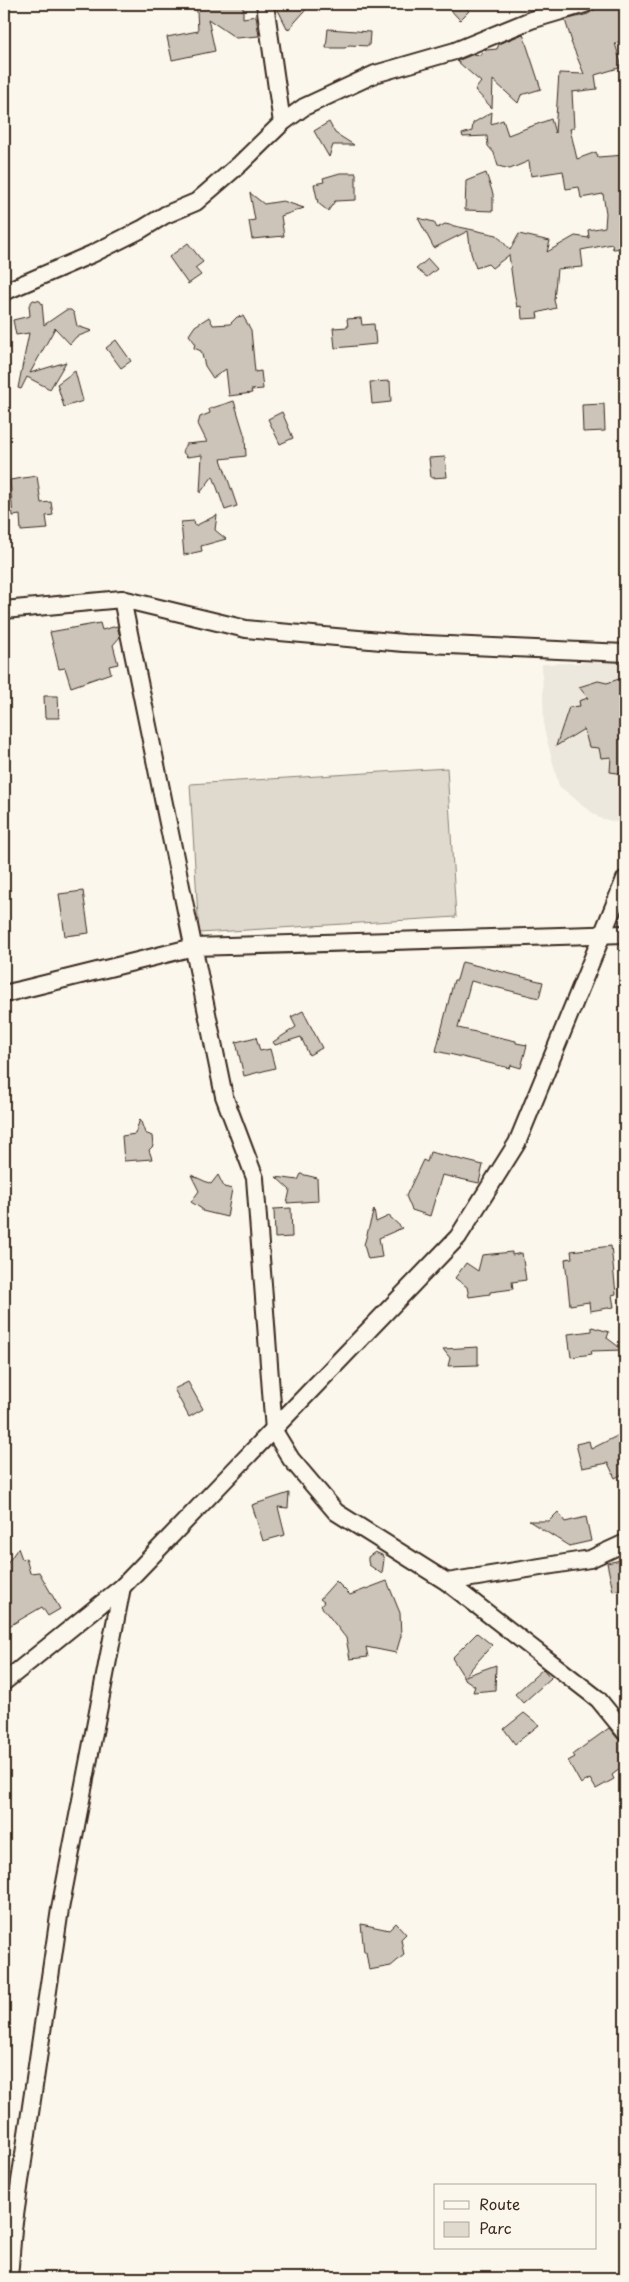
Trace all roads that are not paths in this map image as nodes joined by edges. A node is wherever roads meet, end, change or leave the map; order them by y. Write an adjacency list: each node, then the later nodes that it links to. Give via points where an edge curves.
1 (265, 4): 3 (street)
2 (585, 4): 3 (street, via 531,20 455,51 375,74 304,107)
3 (282, 122): 4 (street, via 196,202 92,254)
4 (4, 292)
5 (122, 599): 6 (street); 7 (street, via 246,629 404,643); 11 (street)
6 (4, 610)
7 (625, 653)
8 (625, 879): 9 (street)
9 (602, 933): 10 (street); 11 (street); 13 (street, via 517,1143 458,1237)
10 (625, 934)
11 (194, 947): 12 (street); 13 (street, via 224,1096 255,1178)
12 (4, 994)
13 (274, 1431): 15 (street, via 291,1459 336,1512); 16 (street)
14 (625, 1543): 15 (street, via 590,1559)
15 (447, 1582): 18 (street, via 598,1699)
16 (122, 1587): 17 (street); 19 (street, via 60,1909)
17 (4, 1682)
18 (625, 1732)
19 (9, 2278)

